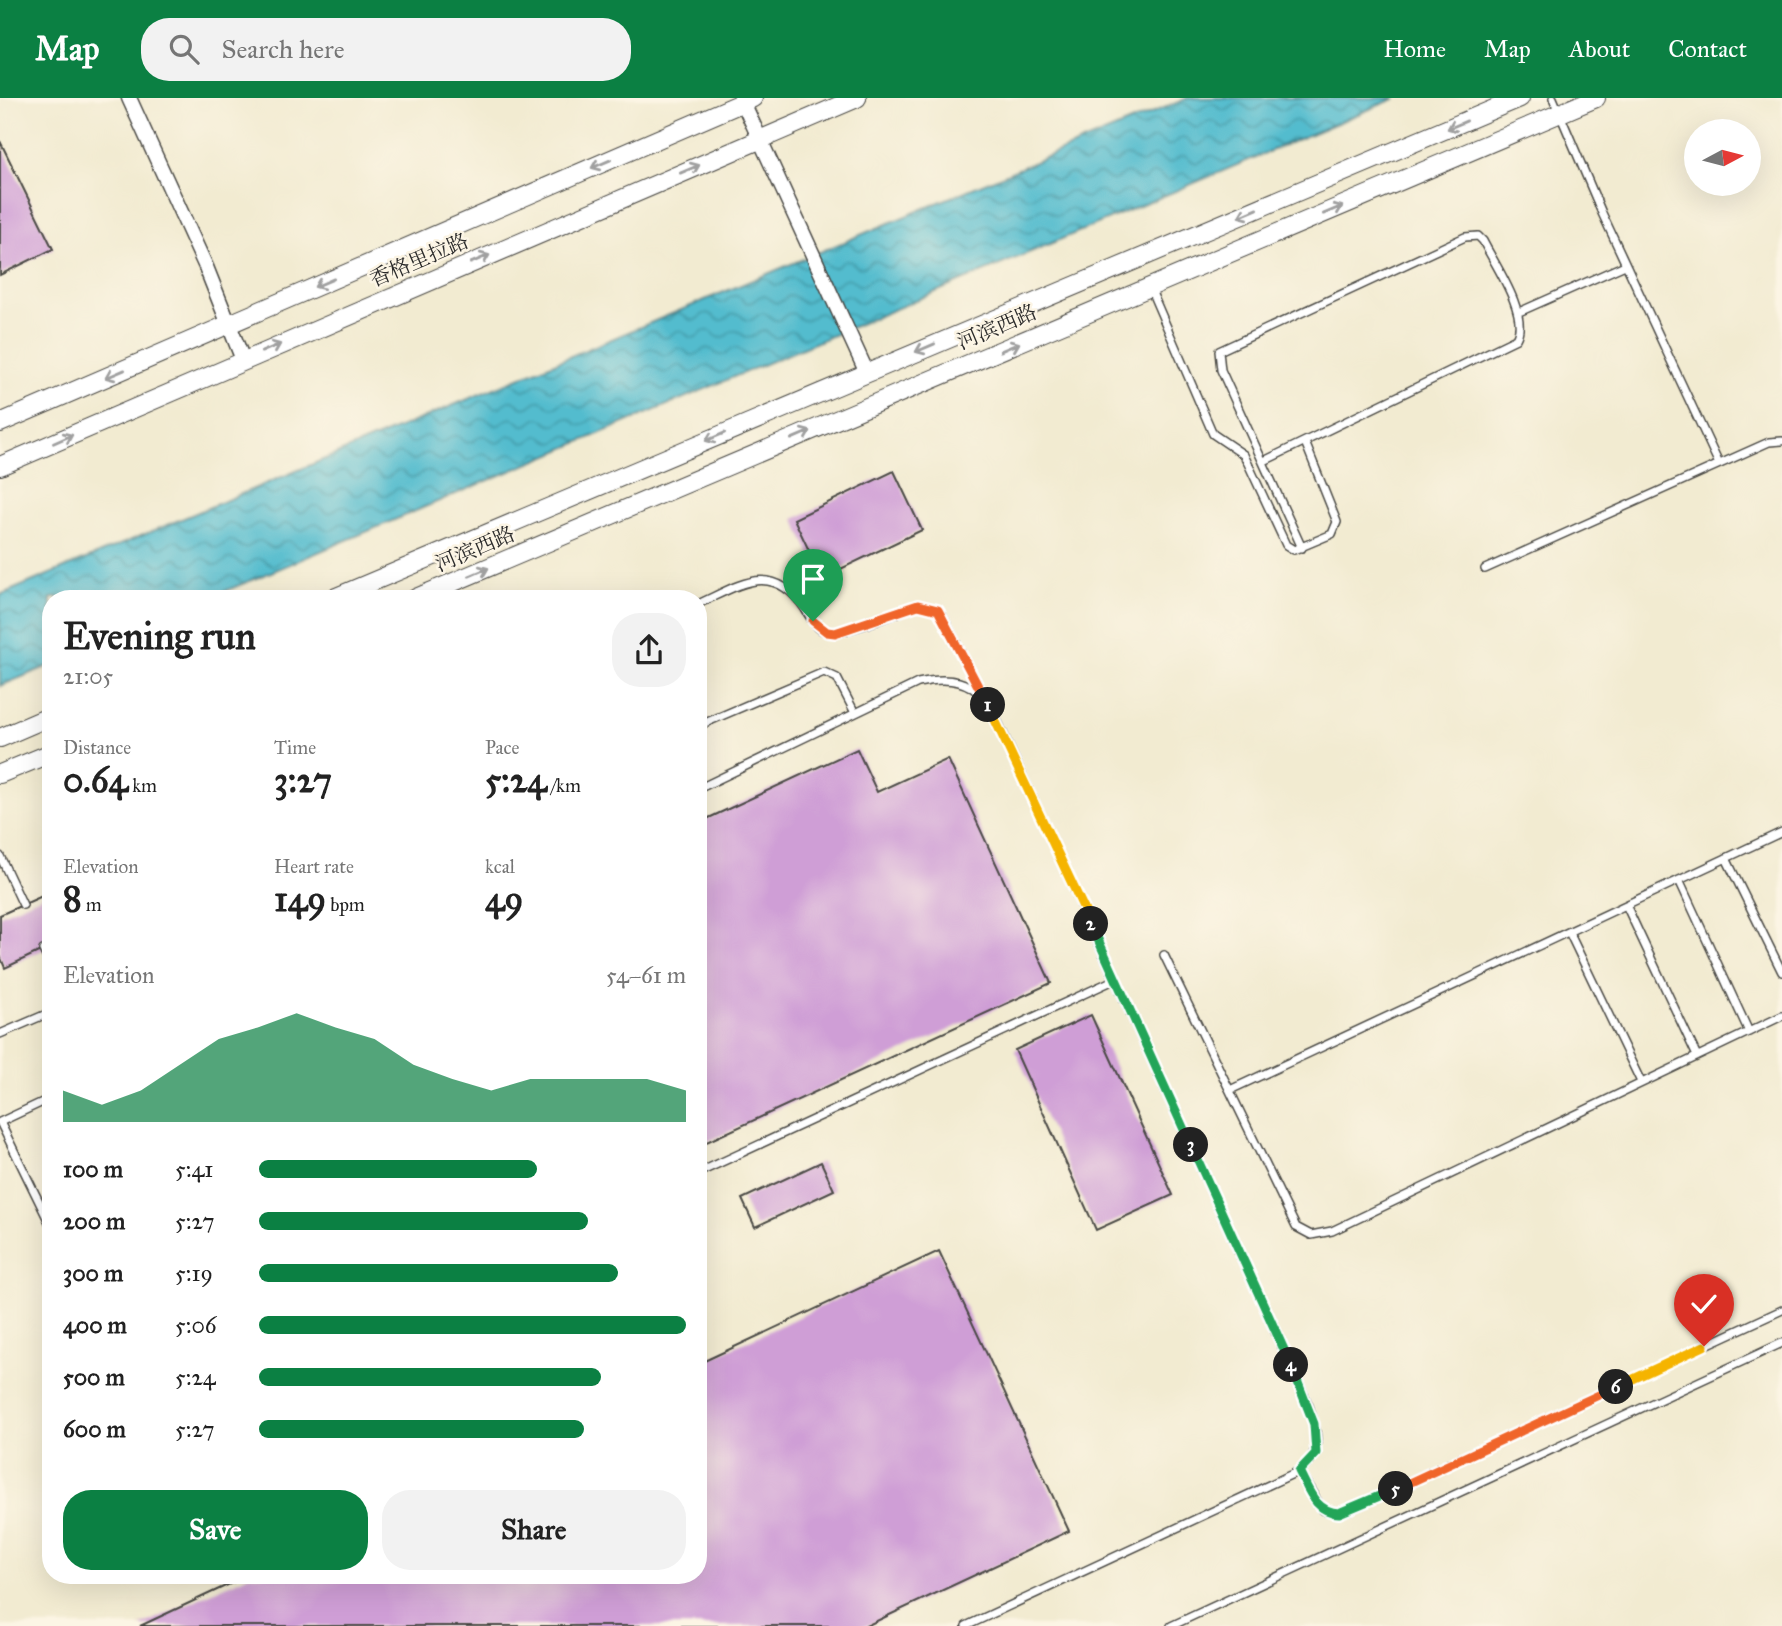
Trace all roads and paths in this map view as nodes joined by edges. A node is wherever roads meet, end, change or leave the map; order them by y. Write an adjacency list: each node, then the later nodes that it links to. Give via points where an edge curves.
1 (128, 98): 11 (street)
2 (857, 98): 7 (street, 香格里拉路)
3 (1520, 98): 13 (street, one-way to 13)
4 (1597, 98): 6 (street, 河滨西路)
5 (746, 100): 7 (street); 11 (street, 香格里拉路, one-way to 11)
6 (1556, 106): 8 (lane); 9 (street, 河滨西路, one-way to 6)
7 (760, 140): 12 (street, 香格里拉路, one-way to 7); 13 (street)
8 (1625, 265): 10 (lane); 18 (lane)
9 (1149, 288): 20 (lane, via 1213,434 1244,455 1286,545 1294,550); 23 (street, 河滨西路, one-way to 9)
10 (1519, 313): 16 (lane, via 1521,328 1508,344); 17 (lane, via 1483,242 1471,236 1223,347 1218,359 1221,370)
11 (230, 324): 12 (street); 14 (street, 香格里拉路, one-way to 14)
12 (243, 360): 19 (street, 香格里拉路, one-way to 12)
13 (867, 373): 22 (street, one-way to 22)
14 (0, 424)
15 (1782, 441): 18 (lane, via 1769,442)
16 (1305, 442): 17 (lane); 20 (lane, via 1337,522 1332,534)
17 (1264, 461): 20 (lane)
18 (1719, 464): 21 (lane)
19 (0, 466)
20 (1303, 548)
21 (1485, 569)
22 (353, 590)
23 (435, 590)
24 (707, 600): 25 (lane, via 759,579 772,580 786,586 820,628 835,633 918,605 929,606 943,617)
25 (983, 695): 26 (lane, via 956,678 940,678 918,683); 42 (lane)
26 (855, 713): 28 (lane, via 837,678 824,672); 32 (lane)
27 (42, 720): 29 (street)
28 (707, 722)
29 (0, 738)
30 (42, 757): 31 (street)
31 (0, 774)
32 (707, 785)
33 (1782, 832): 35 (lane)
34 (0, 856): 37 (lane)
35 (1726, 858): 36 (lane); 41 (lane)
36 (1679, 880): 38 (lane); 45 (lane)
37 (23, 905)
38 (1626, 905): 39 (lane); 47 (lane)
39 (1569, 932): 48 (lane); 49 (lane)
40 (1164, 955): 49 (lane)
41 (1782, 972)
42 (1116, 979): 52 (lane); 56 (lane, via 1309,1406 1316,1453)
43 (42, 1016): 46 (lane)
44 (1782, 1016): 45 (lane)
45 (1749, 1032): 47 (lane)
46 (0, 1034)
47 (1696, 1056): 48 (lane)
48 (1641, 1082): 49 (lane, via 1332,1231 1311,1235 1296,1227)
49 (1230, 1090)
50 (42, 1102): 51 (lane)
51 (0, 1122): 53 (lane)
52 (707, 1169)
53 (42, 1208)
54 (1782, 1310): 56 (lane, via 1349,1510 1323,1510)
55 (1782, 1343): 58 (lane)
56 (1299, 1471): 57 (lane)
57 (966, 1626)
58 (1171, 1626)

